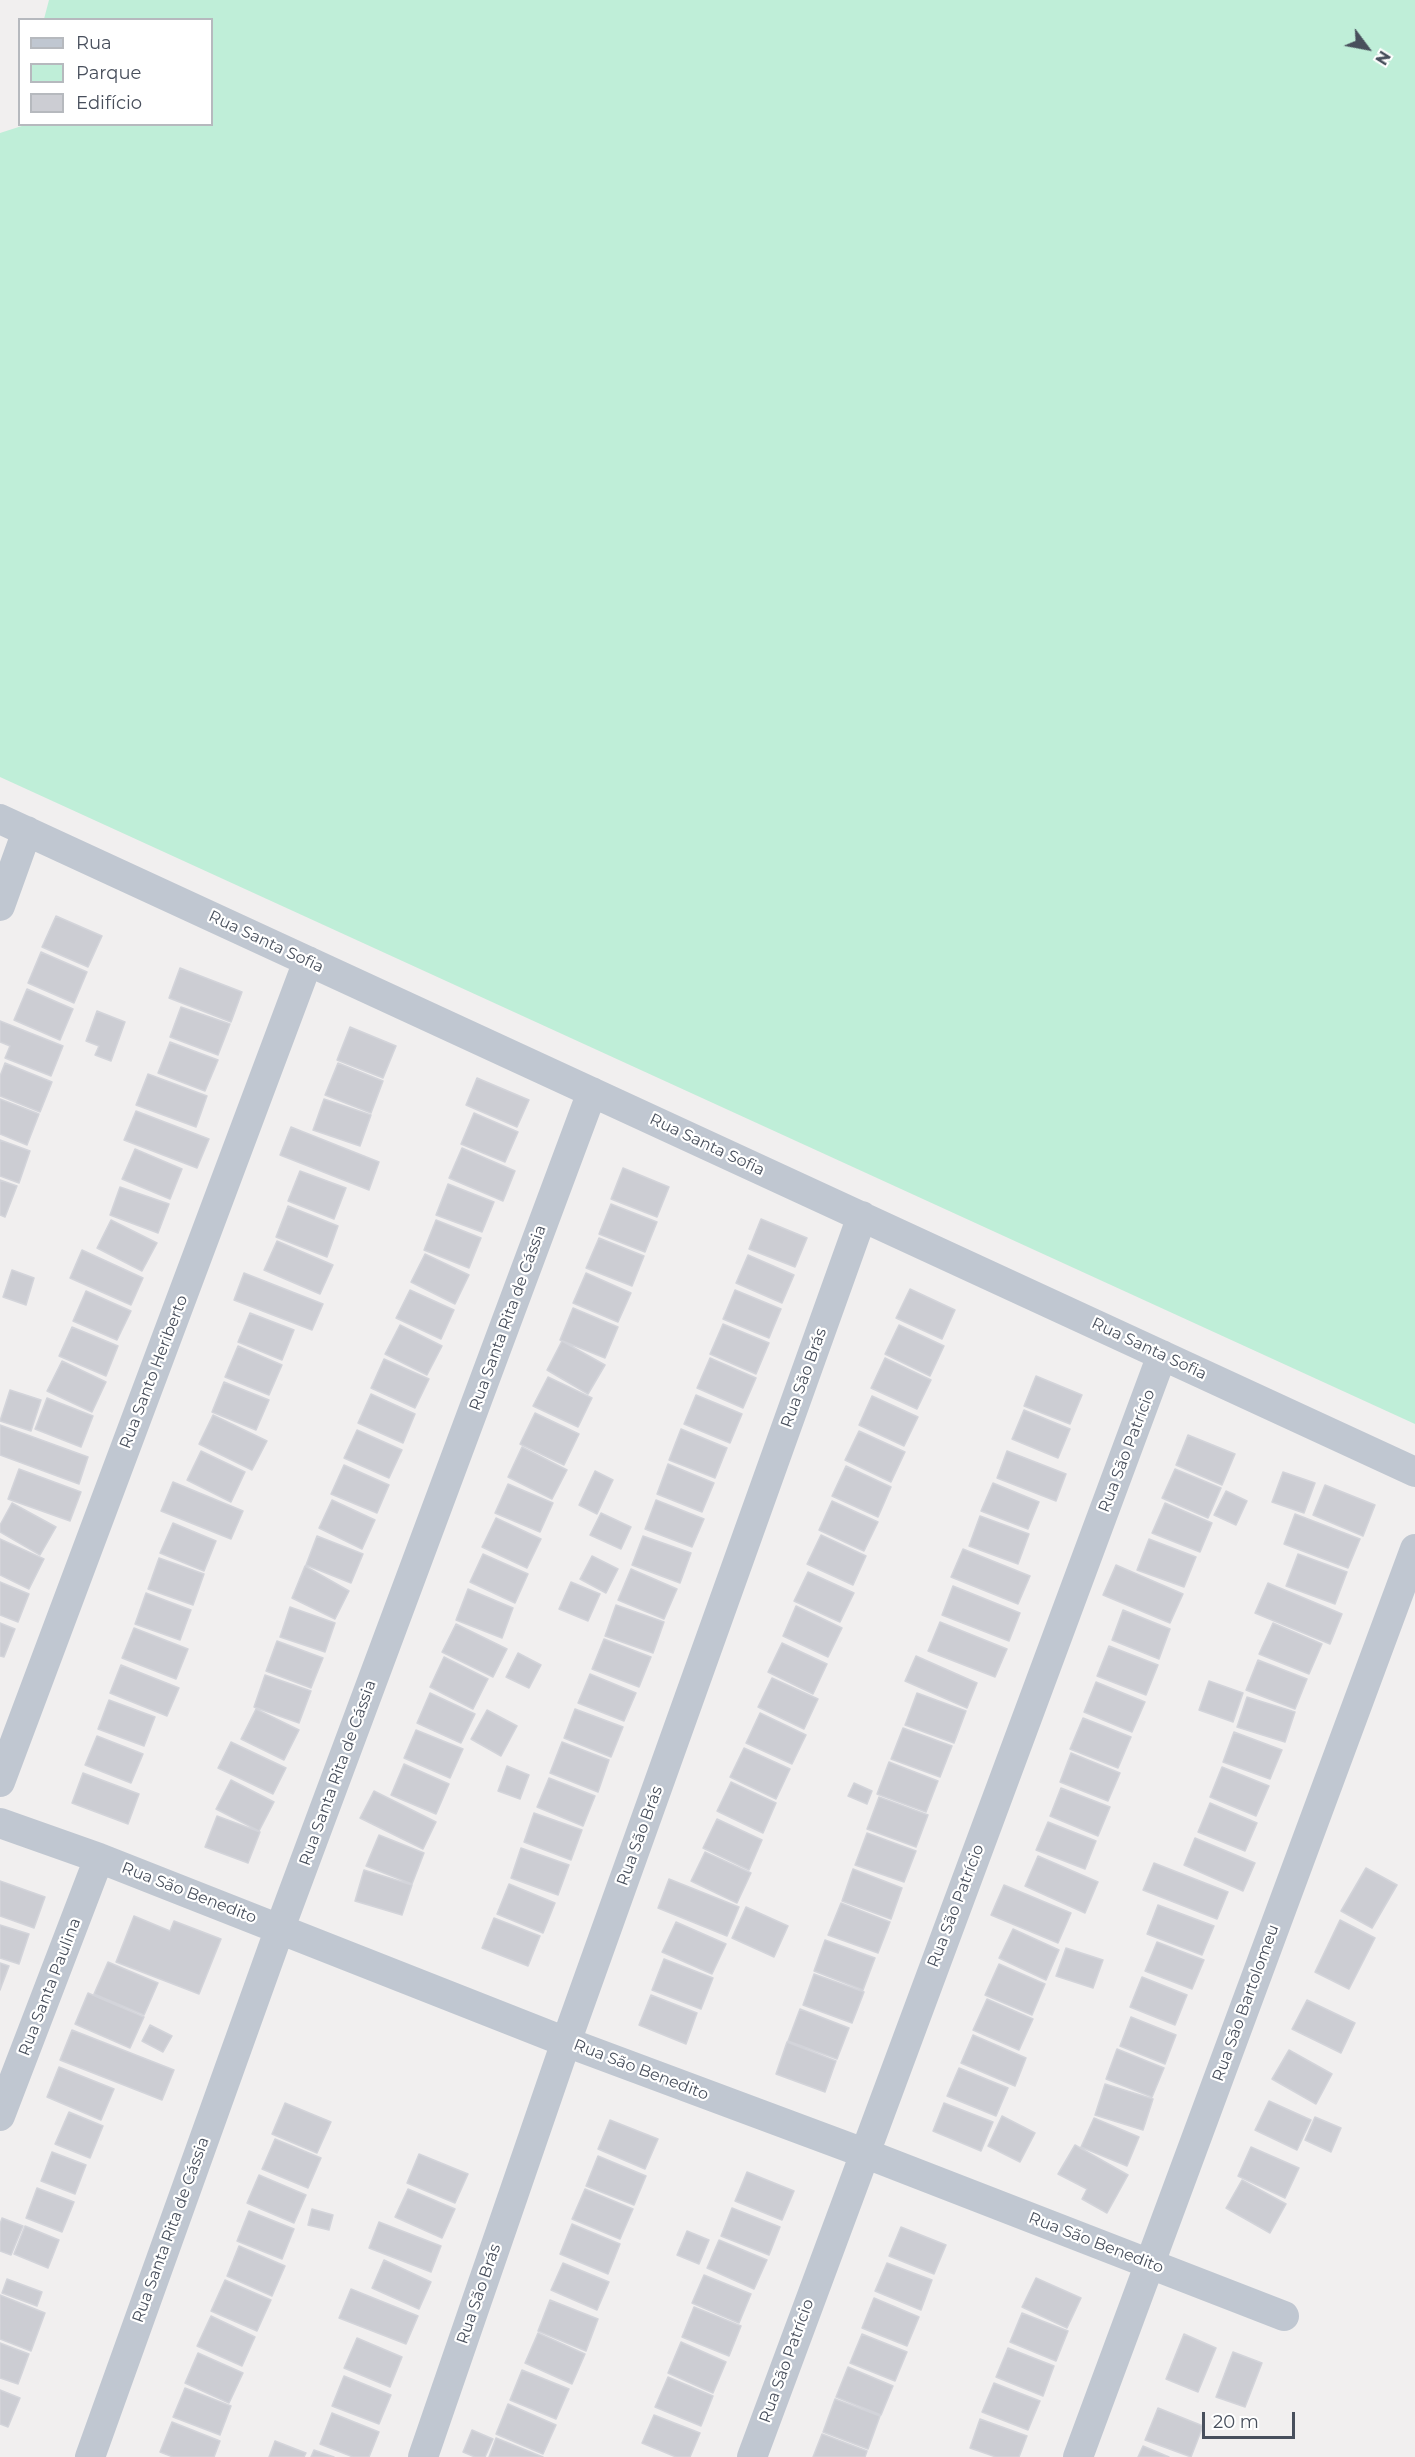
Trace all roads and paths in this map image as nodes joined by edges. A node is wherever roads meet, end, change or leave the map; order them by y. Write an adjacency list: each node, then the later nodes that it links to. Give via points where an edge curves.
1 (0, 819): 2 (street, Rua Santa Sofia)
2 (27, 831): 3 (street); 4 (street, Rua Santa Sofia)
3 (0, 906)
4 (308, 961): 5 (street, Rua Santa Sofia); 10 (street, Rua Santo Heriberto)
5 (592, 1092): 6 (street, Rua Santa Sofia); 13 (street, Rua Santa Rita de Cássia)
6 (862, 1216): 7 (street, Rua Santa Sofia); 14 (street, Rua São Brás)
7 (1162, 1355): 8 (street, Rua Santa Sofia); 16 (street, Rua São Patrício)
8 (1415, 1472)
9 (1415, 1549): 17 (street, Rua São Bartolomeu)
10 (0, 1782)
11 (0, 1822): 12 (street, Rua São Benedito)
12 (99, 1858): 13 (street, Rua São Benedito); 15 (street, Rua Santa Paulina)
13 (280, 1928): 14 (street, Rua São Benedito); 19 (street, Rua Santa Rita de Cássia)
14 (566, 2042): 16 (street, Rua São Benedito); 20 (street, Rua São Brás)
15 (0, 2116)
16 (864, 2153): 17 (street, Rua São Benedito); 21 (street, Rua São Patrício)
17 (1149, 2264): 18 (street, Rua São Benedito); 22 (street, Rua São Bartolomeu)
18 (1284, 2316)
19 (90, 2457)
20 (423, 2457)
21 (752, 2457)
22 (1078, 2457)

